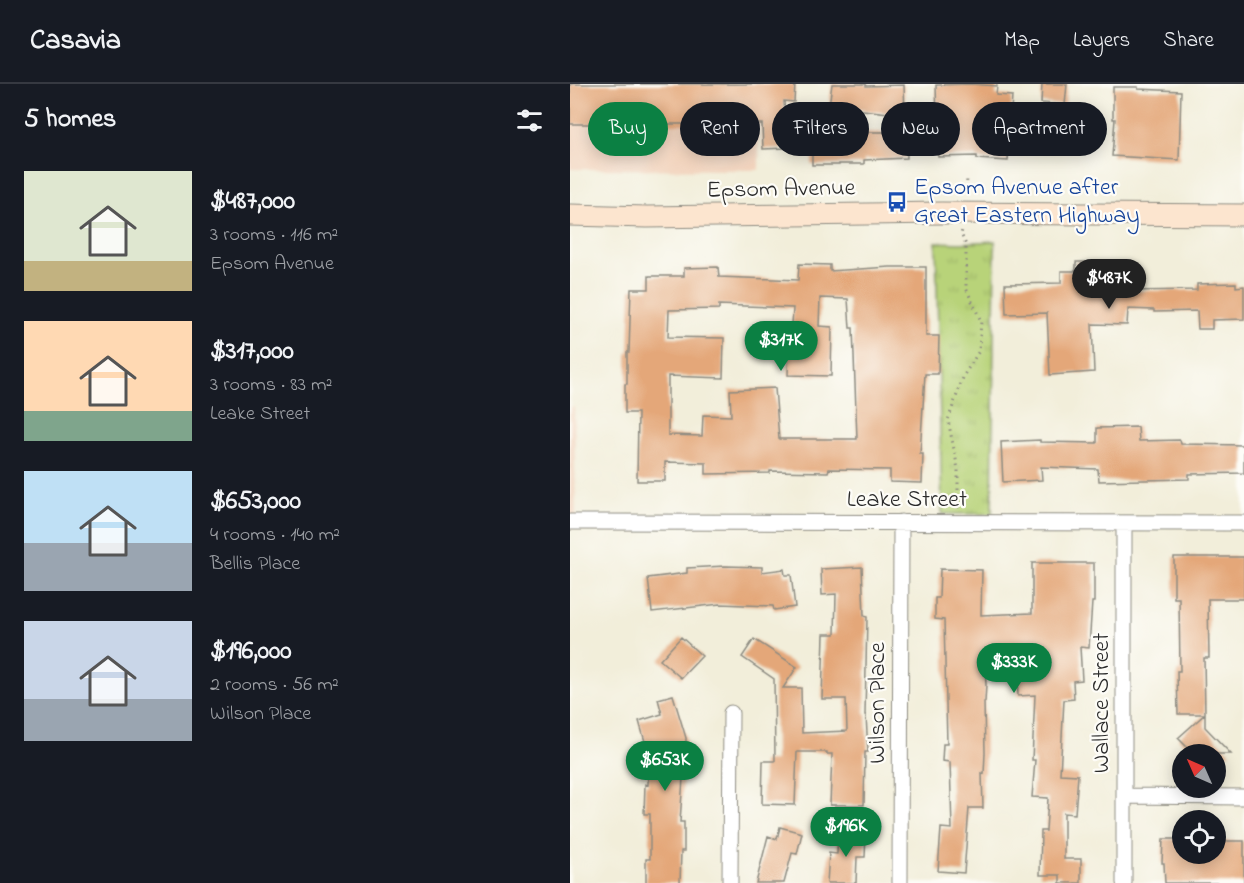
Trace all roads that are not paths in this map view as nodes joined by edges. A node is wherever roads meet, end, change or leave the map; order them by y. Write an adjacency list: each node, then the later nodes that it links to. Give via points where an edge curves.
1 (570, 215): 2 (street, Epsom Avenue)
2 (1244, 215)
3 (570, 522): 4 (street, Leake Street)
4 (901, 522): 5 (street, Leake Street); 11 (street, Wilson Place)
5 (1124, 523): 6 (street, Leake Street); 8 (street, Wallace Street)
6 (1244, 523)
7 (731, 713): 10 (street)
8 (1125, 796): 9 (street); 12 (street, Wallace Street)
9 (1244, 797)
10 (730, 883)
11 (900, 883)
12 (1124, 883)

